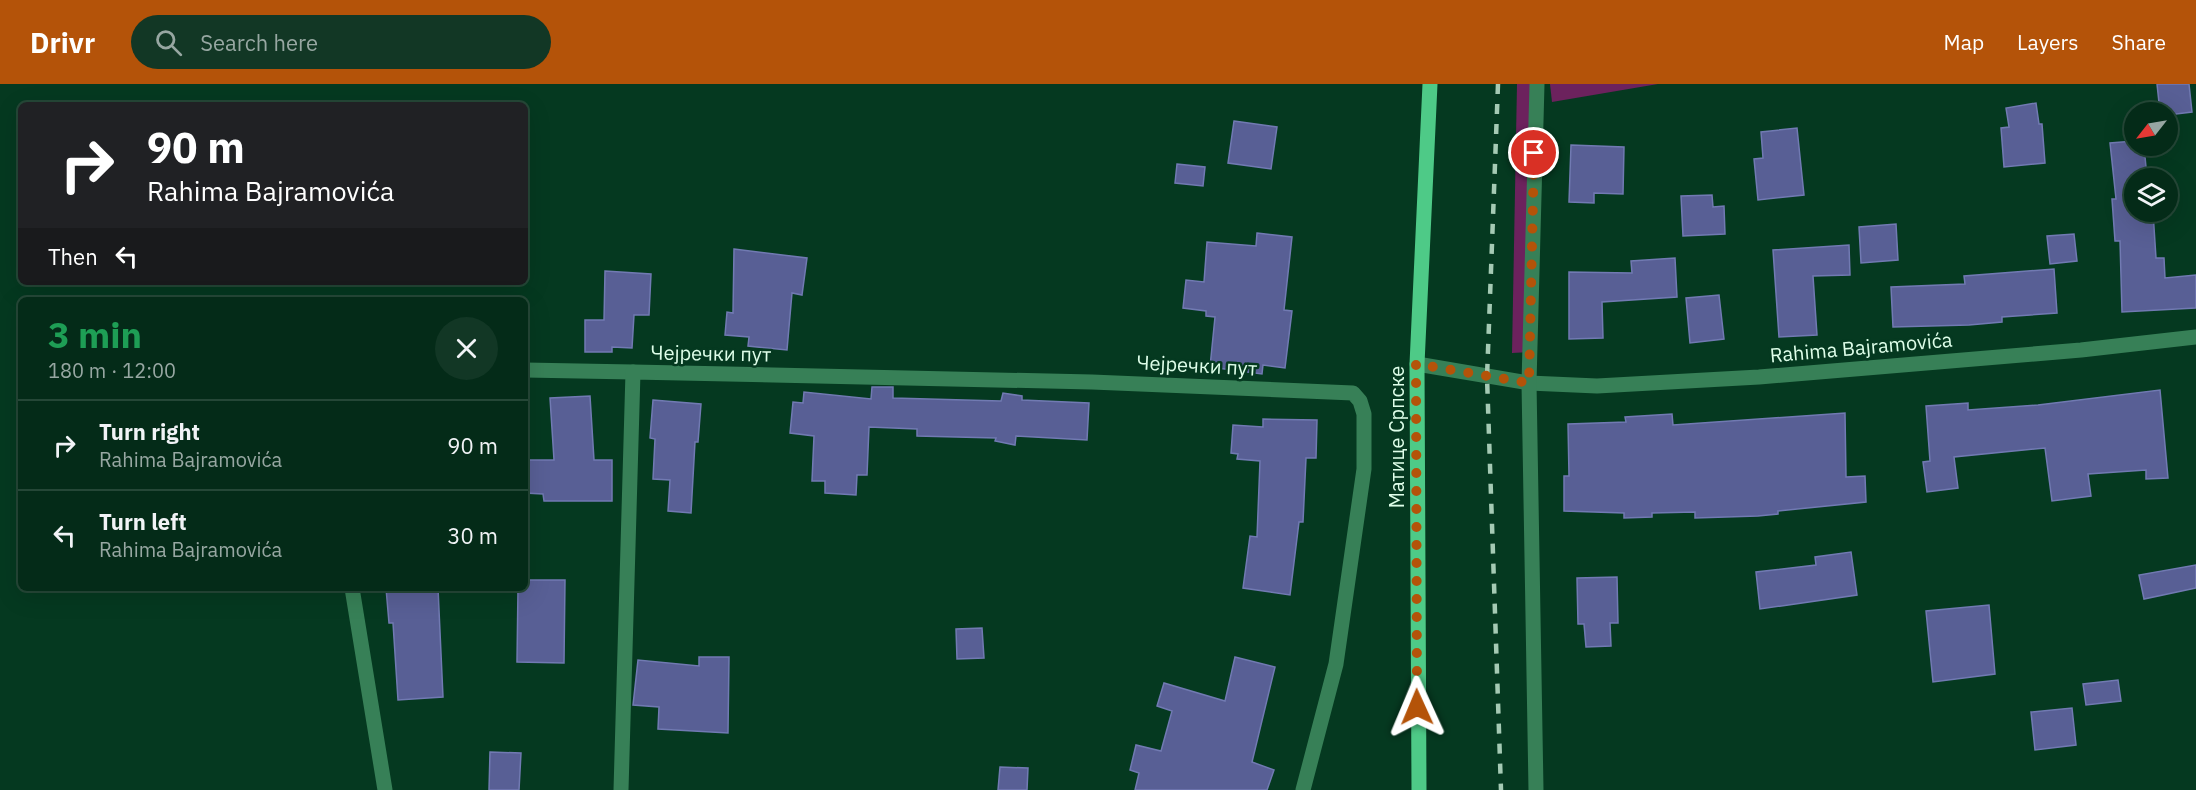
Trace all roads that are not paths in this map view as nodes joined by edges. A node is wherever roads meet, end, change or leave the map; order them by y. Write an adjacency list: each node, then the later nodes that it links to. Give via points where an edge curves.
1 (1430, 84): 4 (main road, Матице Српске)
2 (1537, 84): 7 (street)
3 (2196, 337): 7 (street, Rahima Bajramovića, via 1759,377 1597,386)
4 (1416, 364): 7 (street, Rahima Bajramovića); 12 (main road, Матице Српске)
5 (528, 370): 6 (street, Чејречки пут)
6 (633, 372): 10 (street, Чејречки пут); 11 (street, Чејречки пут, via 1092,382 1353,393 1364,414 1364,469 1336,664)
7 (1529, 383): 13 (street)
8 (352, 591): 9 (street)
9 (385, 790)
10 (621, 790)
11 (1303, 790)
12 (1419, 790)
13 (1536, 790)

